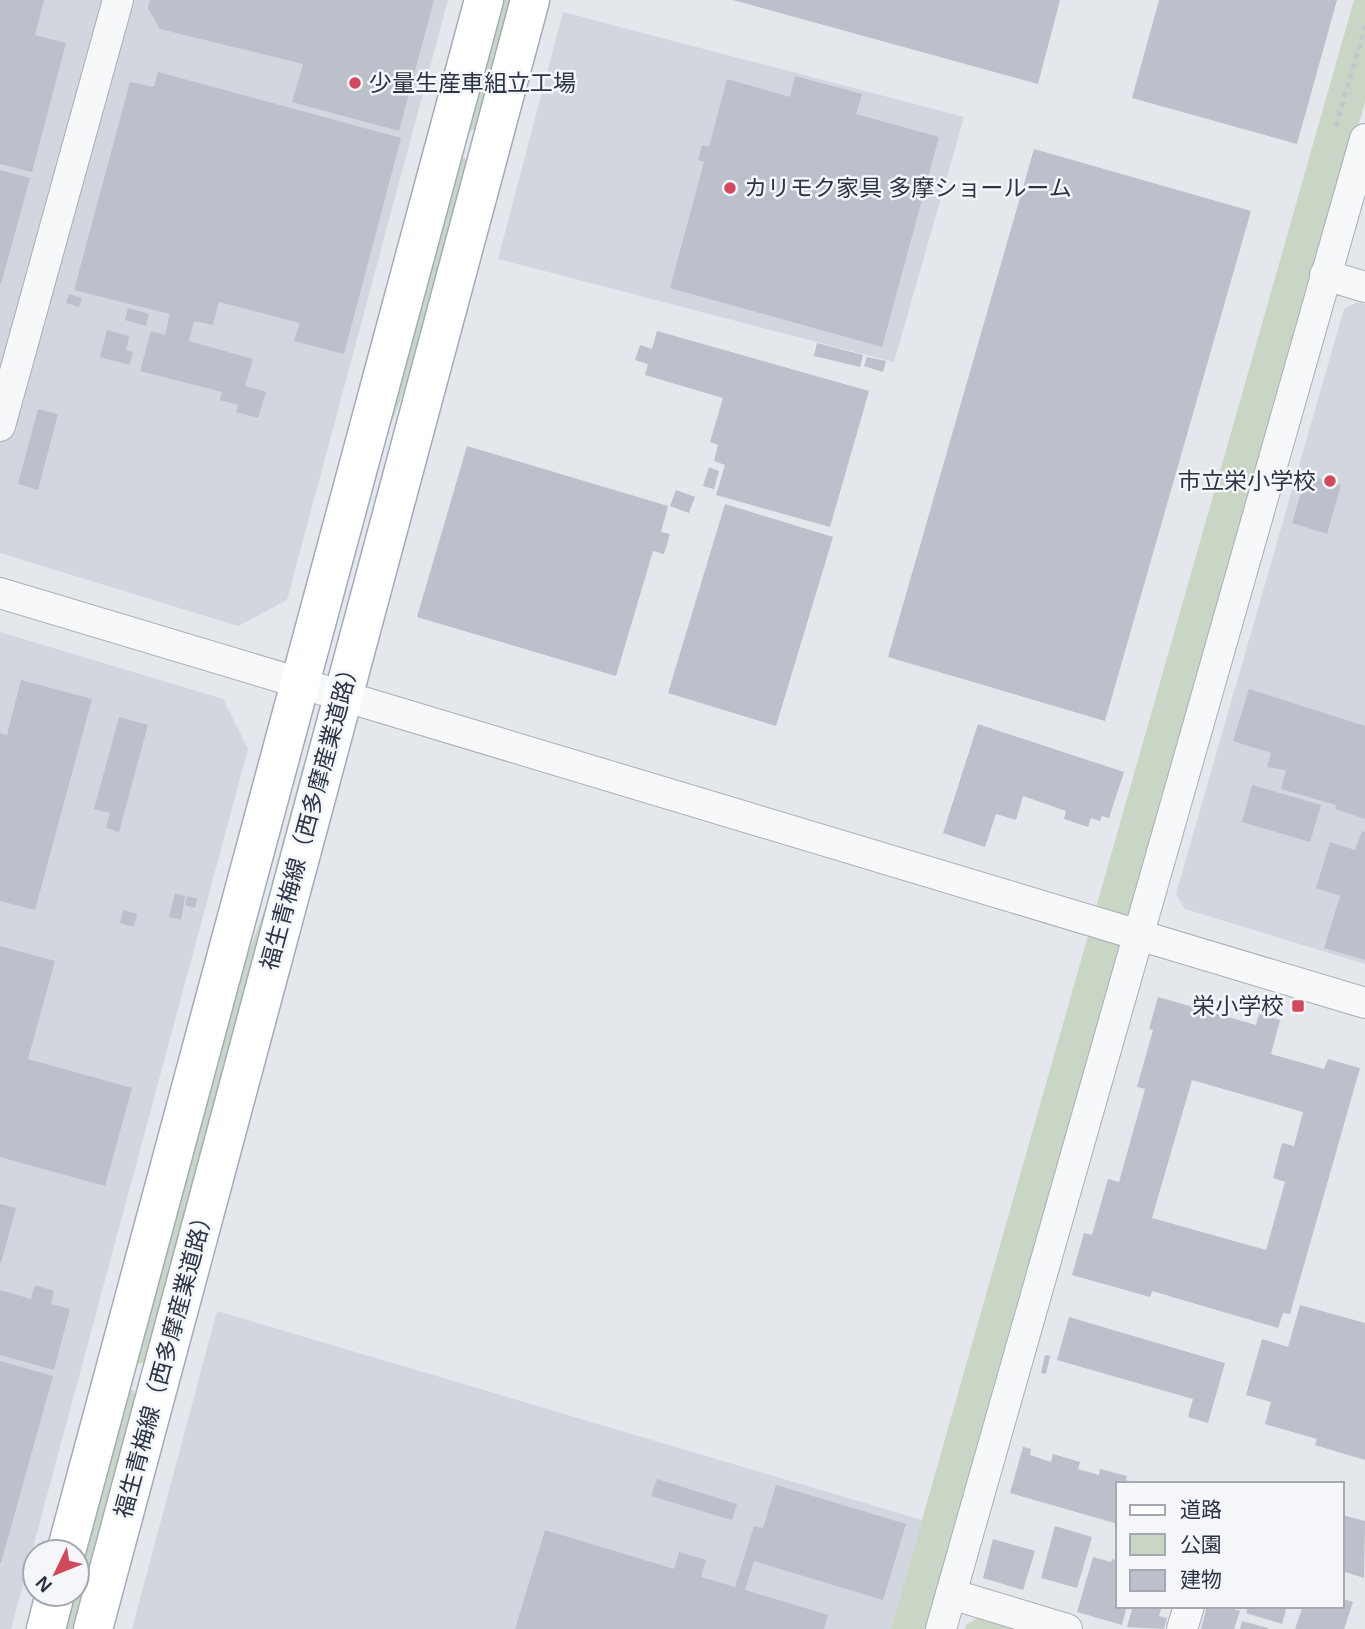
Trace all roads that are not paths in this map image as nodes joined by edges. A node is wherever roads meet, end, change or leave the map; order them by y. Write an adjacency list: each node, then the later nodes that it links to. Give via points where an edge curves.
1 (118, 0): 7 (street)
2 (484, 0): 9 (main road, 福生青梅線（西多摩産業道路）)
3 (530, 0): 10 (main road, 福生青梅線（西多摩産業道路）)
4 (1365, 139): 5 (street)
5 (1325, 275): 6 (street); 11 (street)
6 (1365, 287)
7 (0, 426)
8 (0, 593): 9 (street)
9 (300, 683): 10 (street); 13 (main road, 福生青梅線（西多摩産業道路）)
10 (342, 696): 11 (street); 18 (main road, 福生青梅線（西多摩産業道路）)
11 (1140, 934): 12 (street); 14 (street)
12 (1365, 1003)
13 (70, 1538)
14 (951, 1594): 19 (street); 20 (street)
15 (51, 1608): 17 (main road)
16 (1188, 1608): 21 (street)
17 (46, 1629)
18 (93, 1629)
19 (940, 1629)
20 (1067, 1629)
21 (1182, 1629)

